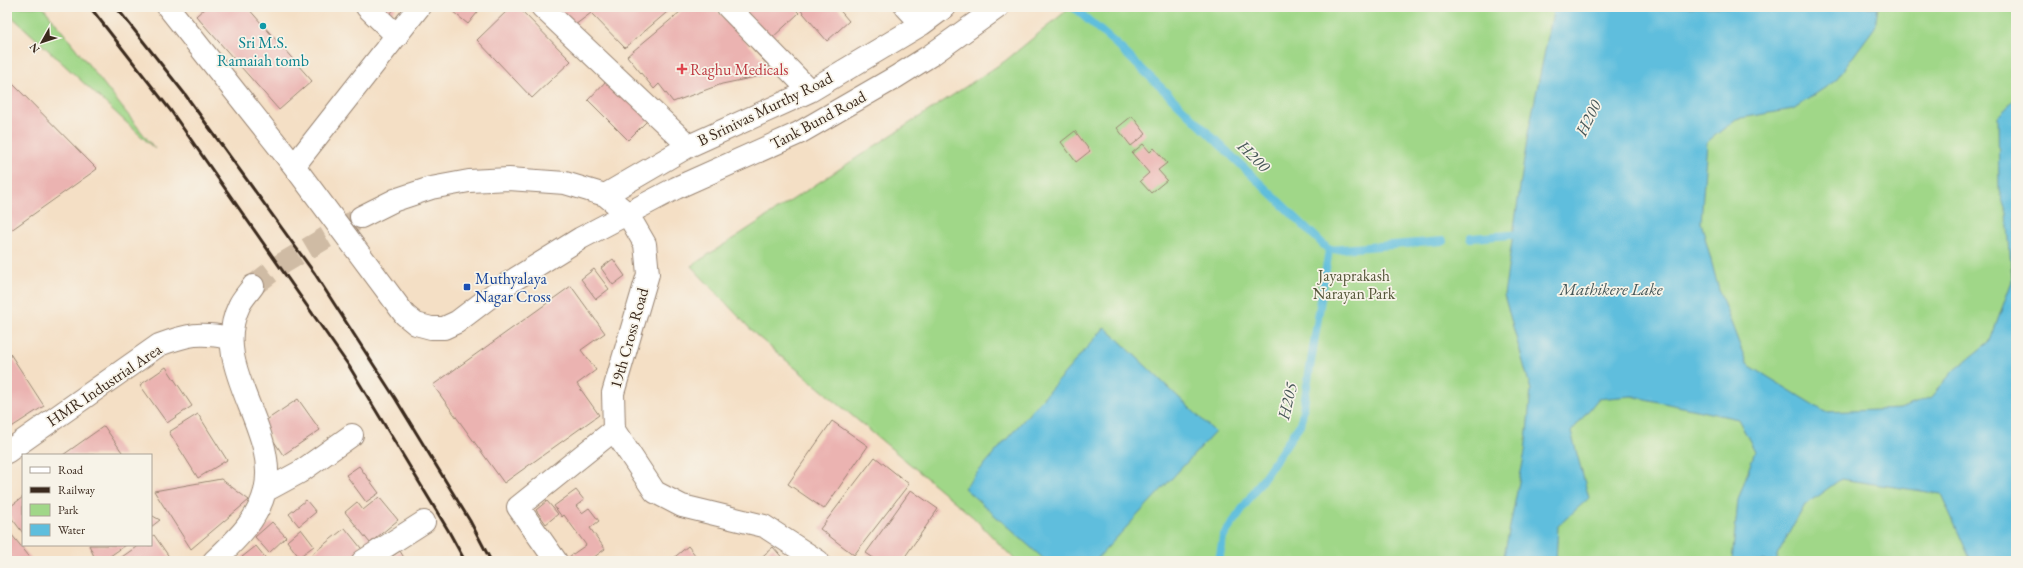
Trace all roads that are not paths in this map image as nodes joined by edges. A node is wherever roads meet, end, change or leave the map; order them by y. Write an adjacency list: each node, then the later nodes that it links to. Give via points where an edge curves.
1 (168, 7): 13 (street, Tank Bund Road)
2 (367, 7): 10 (street)
3 (419, 7): 10 (street)
4 (542, 7): 12 (street)
5 (728, 7): 11 (street)
6 (906, 7): 9 (street)
7 (945, 7): 9 (street, B Srinivas Murthy Road)
8 (998, 7): 15 (street, Tank Bund Road, via 931,55 799,133 676,188)
9 (922, 24): 11 (street, B Srinivas Murthy Road)
10 (397, 36): 13 (street)
11 (810, 91): 12 (street, B Srinivas Murthy Road)
12 (689, 146): 14 (street, B Srinivas Murthy Road)
13 (294, 166): 15 (street, Tank Bund Road, via 405,315 416,324 431,328 444,328 457,322 507,284)
14 (605, 195): 15 (street); 16 (street, via 565,183 509,178 469,181 431,188 395,200)
15 (627, 213): 19 (street, 19th Cross Road, via 645,244 648,274 613,392)
16 (361, 217)
17 (254, 286): 18 (street, via 239,305 233,321)
18 (231, 338): 21 (street, HMR Industrial Area, via 206,334 182,337 159,345); 22 (street, via 237,372 262,440 268,467)
19 (614, 430): 26 (street, via 518,507); 27 (street, via 655,492 682,506 764,526)
20 (352, 435): 22 (street, via 300,472)
21 (7, 452)
22 (265, 491): 24 (street, via 255,514 240,536)
23 (424, 522): 25 (street)
24 (214, 561)
25 (363, 561)
26 (556, 561)
27 (818, 561)

